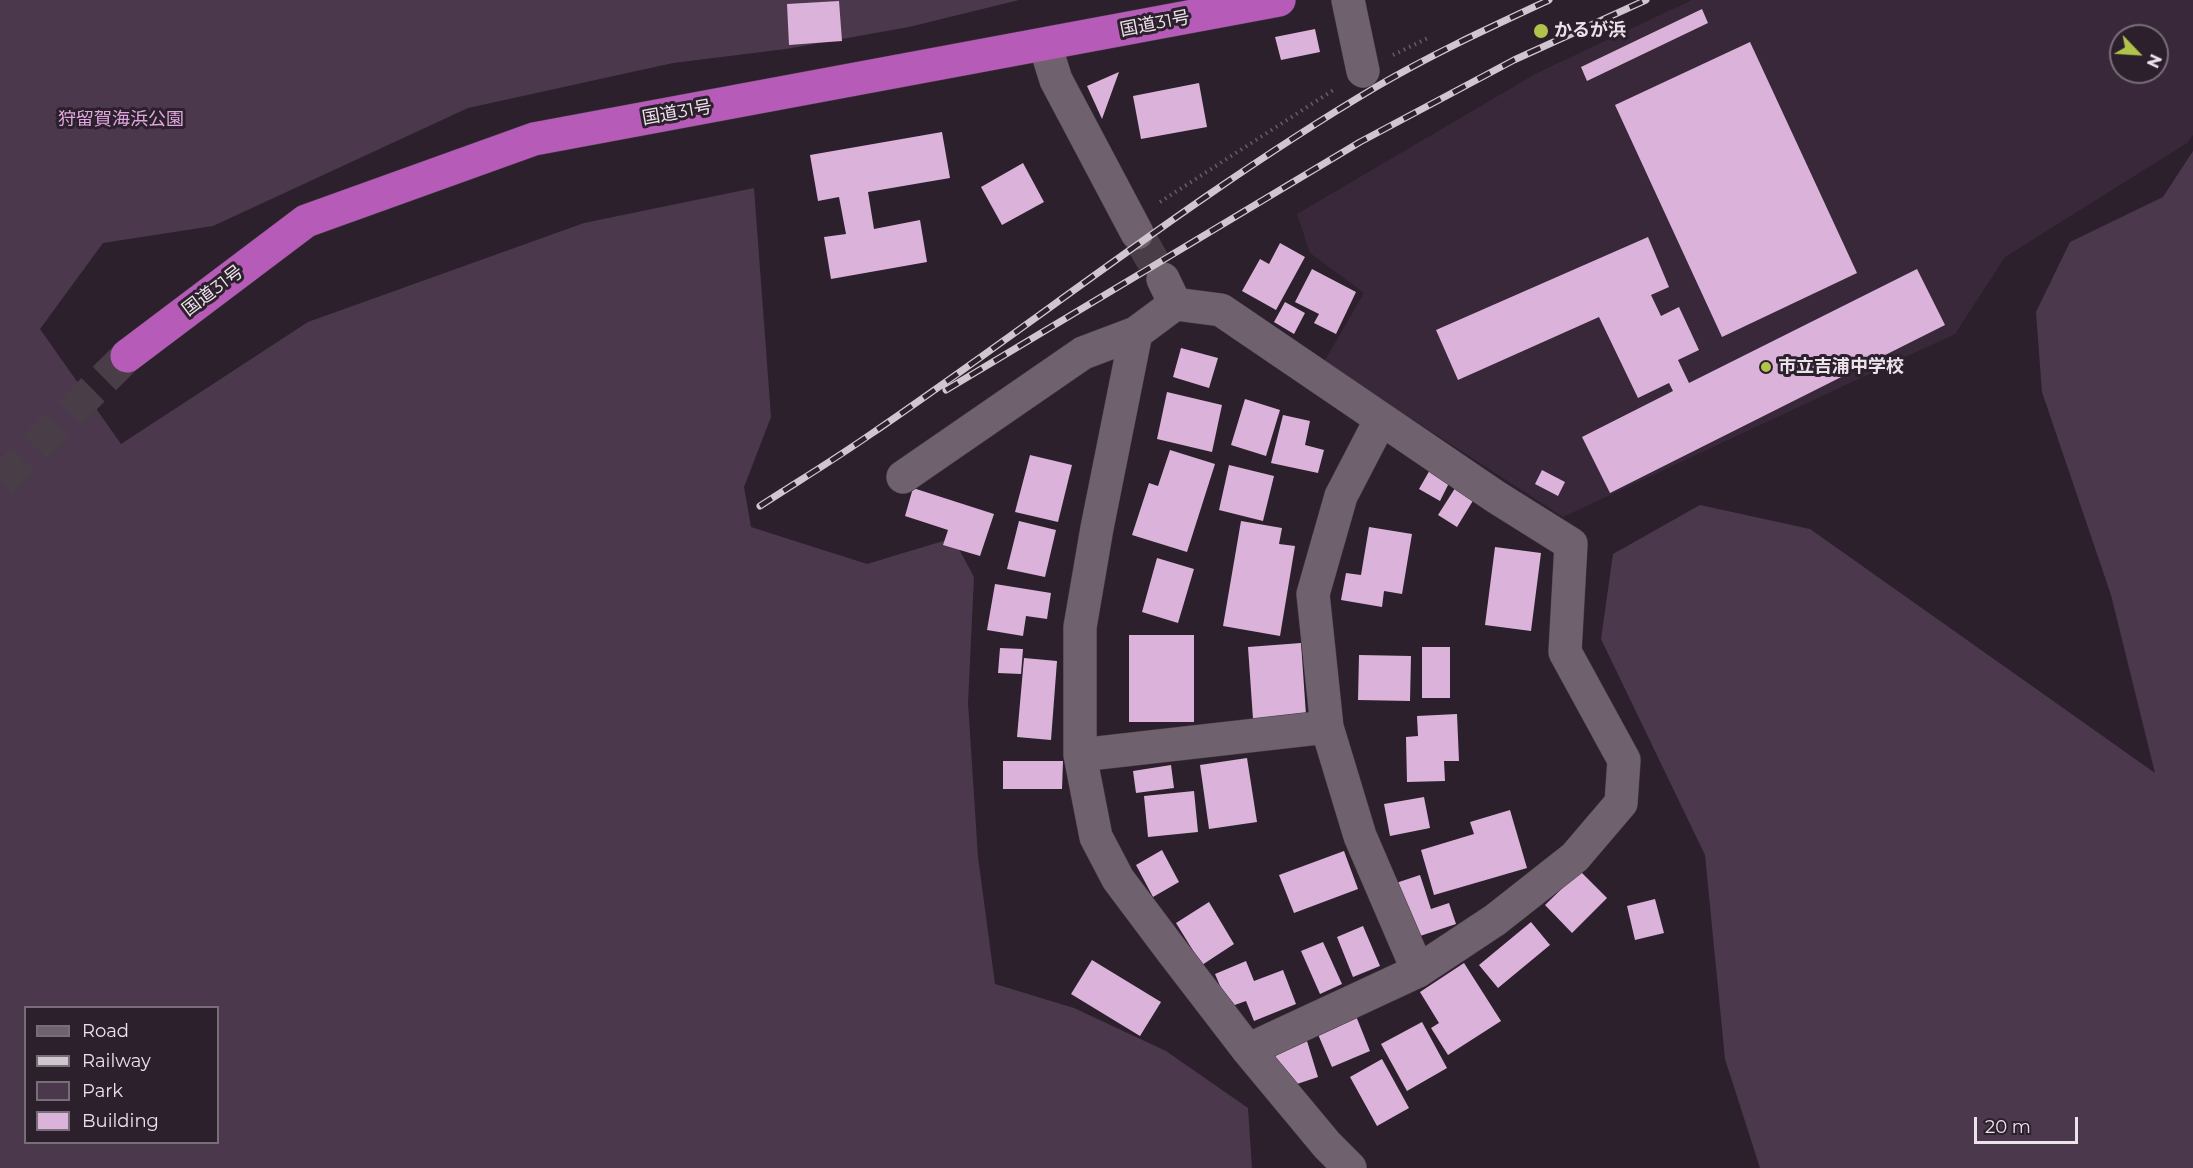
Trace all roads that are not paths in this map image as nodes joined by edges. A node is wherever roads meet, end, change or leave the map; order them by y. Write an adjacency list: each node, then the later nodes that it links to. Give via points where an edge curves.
1 (1279, 0): 3 (highway, 国道31号)
2 (1348, 0): 4 (street)
3 (1045, 45): 5 (street, via 1056,80); 7 (highway, 国道31号, via 534,139 306,220)
4 (1364, 71)
5 (1134, 226)
6 (1136, 333): 8 (street, via 1169,292 1221,310); 9 (street, via 1083,353); 11 (street, via 1080,627)
7 (127, 356)
8 (1381, 419): 10 (street, via 1341,496 1313,594); 12 (street, via 1571,544 1565,652 1624,760 1621,803 1575,857 1495,920)
9 (903, 477)
10 (1327, 727): 11 (street); 12 (street, via 1360,836)
11 (1080, 754): 13 (street, via 1096,837 1118,879)
12 (1418, 971): 13 (street)
13 (1248, 1050): 14 (street)
14 (1350, 1168)

